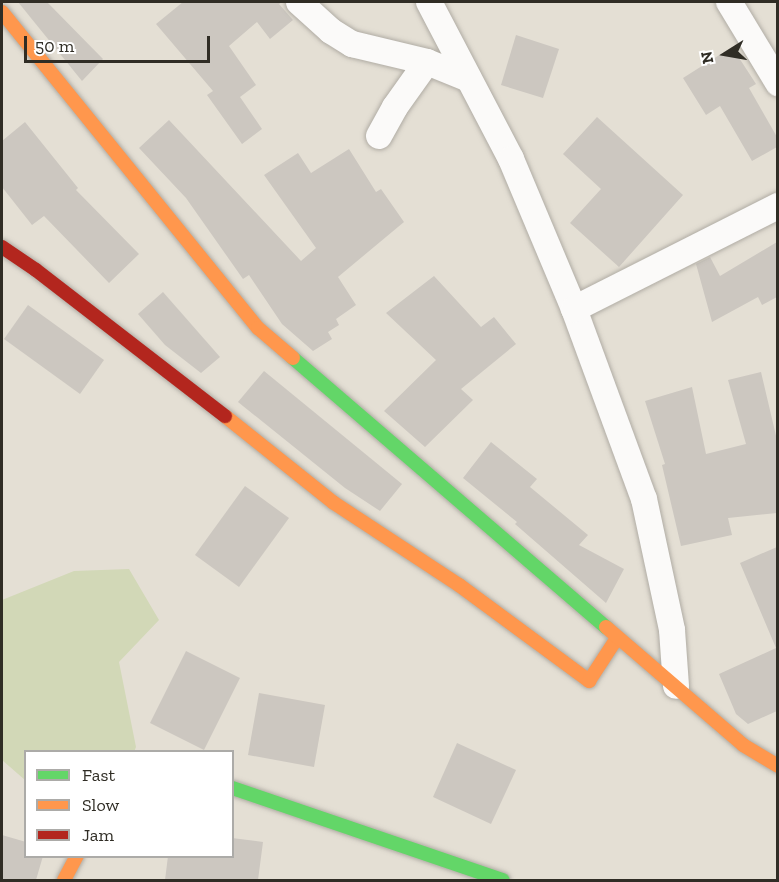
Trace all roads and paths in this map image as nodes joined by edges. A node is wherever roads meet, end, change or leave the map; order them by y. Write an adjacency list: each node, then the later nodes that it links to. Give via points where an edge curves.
1 (299, 2): 5 (street, via 352,44)
2 (429, 2): 6 (street)
3 (729, 2): 7 (street)
4 (2, 12): 12 (street, via 258,328)
5 (427, 62): 6 (street); 8 (street)
6 (468, 79): 11 (street, via 511,159)
7 (777, 83)
8 (379, 136)
9 (777, 207): 11 (street)
10 (2, 247): 12 (street, via 176,377 334,503 459,585 590,681)
11 (574, 309): 13 (street, via 644,500 672,630)
12 (617, 638): 13 (street)
13 (676, 686): 14 (street, via 743,744)
14 (777, 766)
15 (234, 789): 18 (street)
16 (76, 858): 17 (street)
17 (63, 880)
18 (503, 880)

